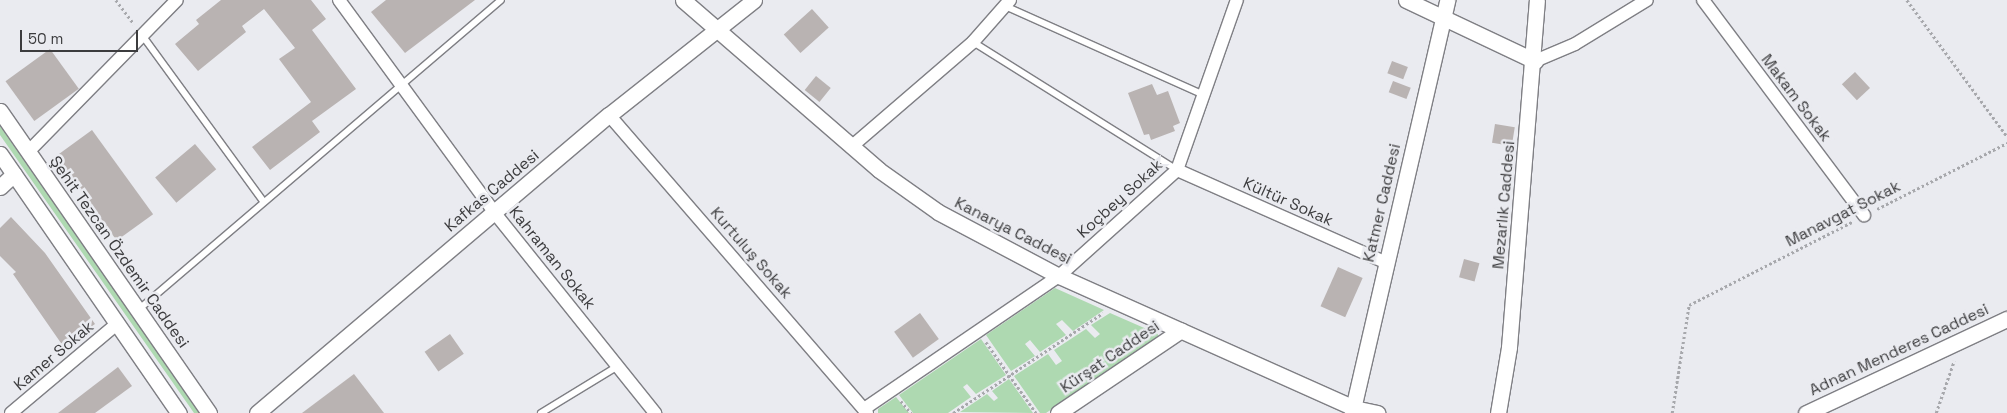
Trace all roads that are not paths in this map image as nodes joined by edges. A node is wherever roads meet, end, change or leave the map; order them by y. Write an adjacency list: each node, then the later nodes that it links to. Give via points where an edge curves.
1 (177, 0): 15 (street)
2 (339, 0): 18 (street, Kahraman Sokak)
3 (501, 0): 18 (lane)
4 (682, 0): 14 (street, Kanarya Caddesi)
5 (754, 0): 14 (street, Kafkas Caddesi)
6 (1237, 0): 19 (street, Koçbey Sokak)
7 (1406, 0): 13 (street)
8 (1447, 0): 13 (street, Katmer Caddesi)
9 (1537, 0): 17 (street, Mezarlık Caddesi)
10 (1647, 0): 17 (street, via 1575,44)
11 (1702, 0): 30 (street, Makam Sokak)
12 (1008, 3): 16 (street); 19 (lane)
13 (1442, 18): 17 (street); 31 (street, Katmer Caddesi)
14 (717, 32): 21 (street, Kafkas Caddesi); 22 (street, Kanarya Caddesi)
15 (142, 35): 23 (street); 28 (lane)
16 (974, 42): 22 (street); 25 (lane)
17 (1535, 61): 48 (street, Mezarlık Caddesi, via 1509,347)
18 (402, 86): 28 (lane); 29 (street, Kahraman Sokak)
19 (1204, 95): 25 (street, Koçbey Sokak)
20 (0, 111): 23 (street, Şehit Tezcan Özdemir Caddesi)
21 (610, 115): 29 (street, Kafkas Caddesi); 38 (street, Kurtuluş Sokak)
22 (851, 147): 32 (street, Kanarya Caddesi, via 904,190 938,212)
23 (28, 151): 33 (street, Şehit Tezcan Özdemir Caddesi)
24 (0, 154): 26 (street)
25 (1177, 170): 31 (street, Kültür Sokak); 32 (street, Koçbey Sokak)
26 (14, 174): 27 (street); 35 (street)
27 (0, 188)
28 (263, 201): 33 (lane)
29 (494, 212): 37 (street, Kahraman Sokak); 43 (street, Kafkas Caddesi)
30 (1864, 215)
31 (1387, 263): 39 (street, Katmer Caddesi)
32 (1059, 276): 36 (street, Kanarya Caddesi); 38 (street, Koçbey Sokak)
33 (138, 310): 42 (street, Şehit Tezcan Özdemir Caddesi)
34 (2007, 319): 49 (street, Adnan Menderes Caddesi)
35 (118, 323): 40 (street, Kamer Sokak); 41 (street)
36 (1181, 330): 39 (street, Kanarya Caddesi); 46 (street, Kürşat Caddesi)
37 (619, 365): 44 (lane); 45 (street, Kahraman Sokak)
38 (866, 411)
39 (1353, 411): 47 (street, Kanarya Caddesi)
40 (11, 413)
41 (180, 413)
42 (210, 413)
43 (257, 413)
44 (541, 413)
45 (656, 413)
46 (1058, 413)
47 (1377, 413)
48 (1498, 413)
49 (1806, 413)

